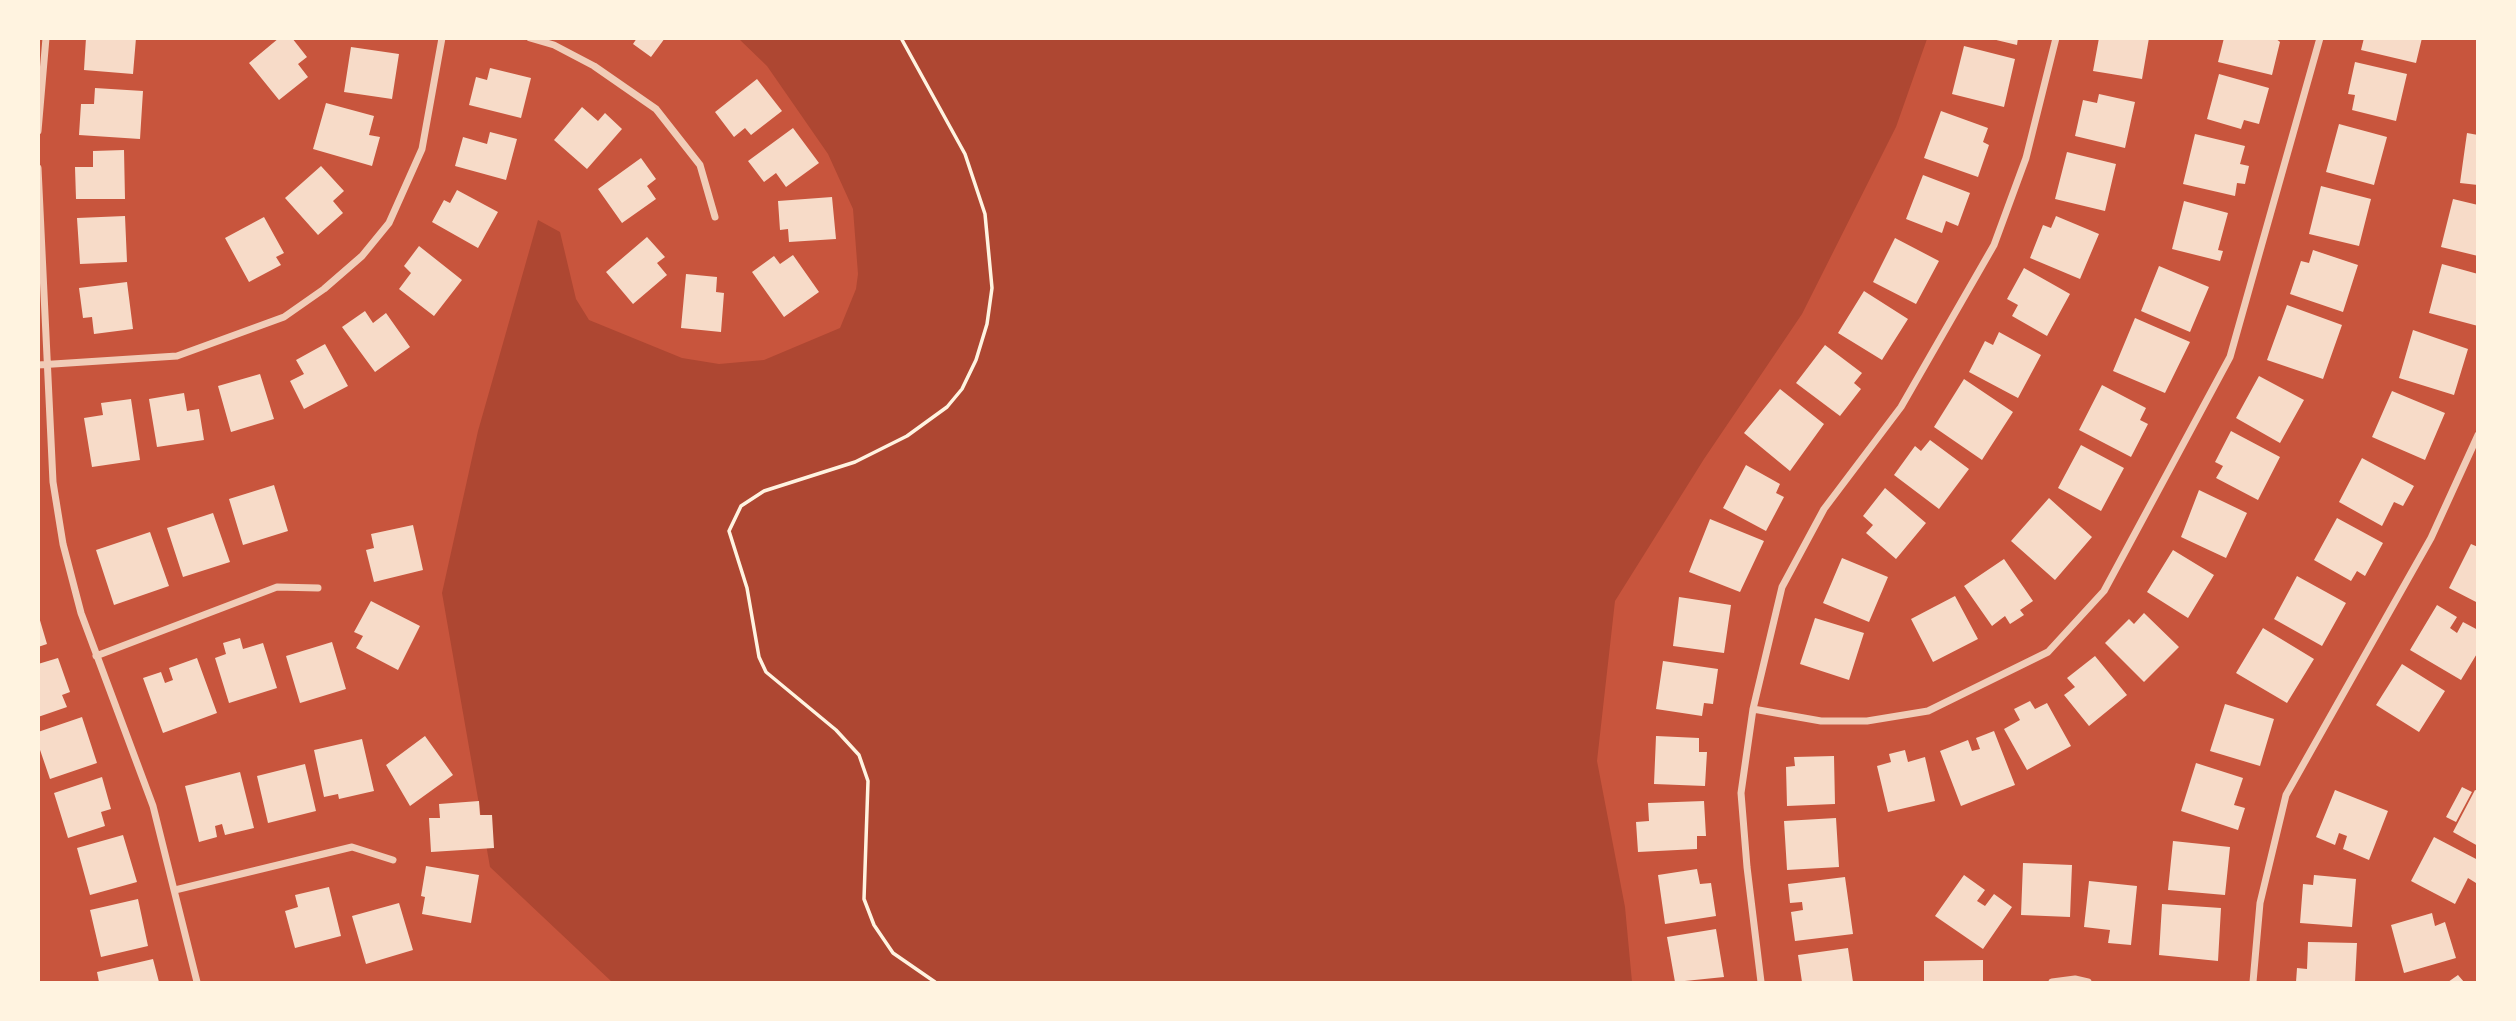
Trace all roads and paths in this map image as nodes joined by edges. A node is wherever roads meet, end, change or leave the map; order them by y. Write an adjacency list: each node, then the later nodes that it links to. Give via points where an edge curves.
1 (46, 38): 7 (street)
2 (442, 38): 10 (street, via 422,149 389,223 362,256 324,289 284,317 177,356)
3 (530, 38): 9 (street, via 594,66 656,109 700,165)
4 (901, 38): 19 (path, via 965,154 985,214 992,288 976,360 947,407 907,436 855,462 764,491 741,506 729,531 766,672 859,755 868,781 864,899 874,926 893,953)
5 (2056, 38): 15 (street, via 2026,158 1994,245 1901,407 1824,509 1782,587)
6 (2320, 38): 15 (street, via 2230,357 2104,591 2048,652 1928,711 1867,721 1821,720)
7 (38, 131)
8 (38, 167): 10 (street)
9 (715, 217)
10 (48, 364): 11 (street); 14 (street, via 53,482 63,544)
11 (38, 365)
12 (2477, 435): 23 (street, via 2431,538 2286,795 2260,904)
13 (318, 588): 14 (street, via 277,587)
14 (96, 656): 17 (street, via 153,806)
15 (1753, 709): 20 (street, via 1741,793)
16 (393, 860): 17 (street, via 352,847)
17 (174, 890): 18 (street)
18 (197, 982)
19 (936, 982)
20 (1761, 982)
21 (2052, 982): 22 (street)
22 (2088, 982)
23 (2253, 982)

